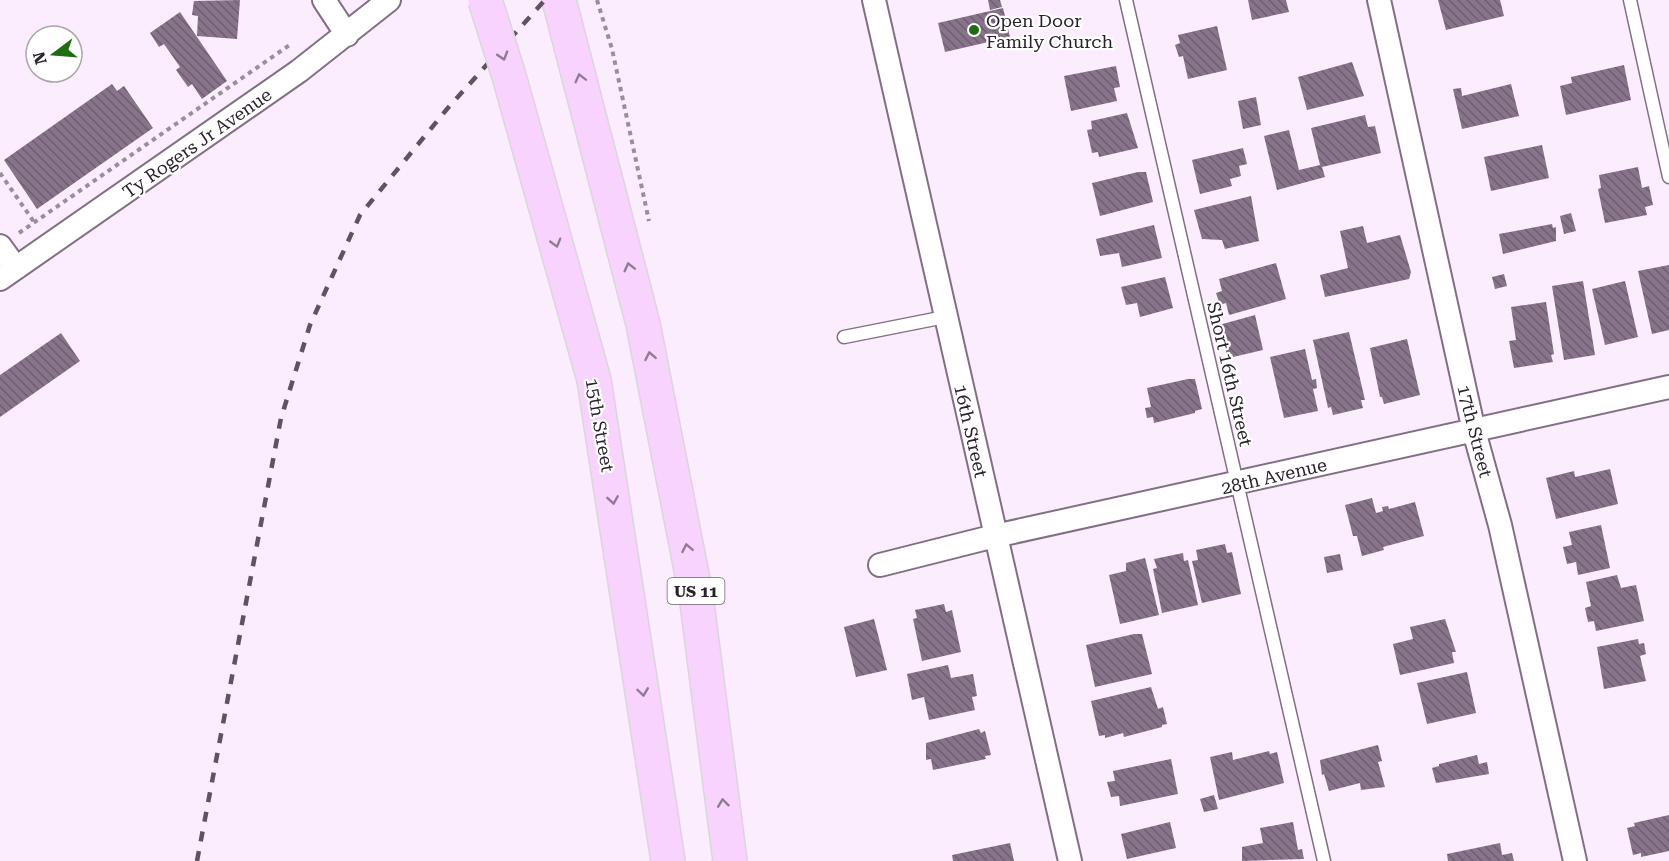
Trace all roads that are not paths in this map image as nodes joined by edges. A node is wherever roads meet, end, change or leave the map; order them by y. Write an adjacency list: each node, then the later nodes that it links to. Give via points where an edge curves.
1 (324, 0): 9 (street)
2 (389, 0): 9 (street, Ty Rogers Jr Avenue)
3 (485, 0): 20 (main road, 15th Street, one-way to 20, bridge, via 594,380)
4 (559, 0): 21 (main road, US 11, one-way to 4, via 696,595 644,324)
5 (874, 0): 13 (street, 16th Street)
6 (1126, 0): 17 (lane, Short 16th Street)
7 (1379, 0): 16 (street, 17th Street)
8 (1630, 0): 10 (lane)
9 (347, 35): 12 (street, Ty Rogers Jr Avenue)
10 (1669, 177)
11 (0, 246): 12 (street)
12 (8, 274)
13 (945, 316): 14 (lane); 18 (street, 16th Street)
14 (844, 337)
15 (1669, 387): 16 (street, 28th Avenue)
16 (1474, 431): 17 (street, 28th Avenue); 24 (street, 17th Street, via 1500,525)
17 (1238, 485): 18 (street, 28th Avenue); 23 (lane, Short 16th Street)
18 (995, 536): 19 (street, 28th Avenue); 22 (street, 16th Street)
19 (880, 565)
20 (668, 861)
21 (730, 861)
22 (1070, 861)
23 (1324, 861)
24 (1575, 861)

